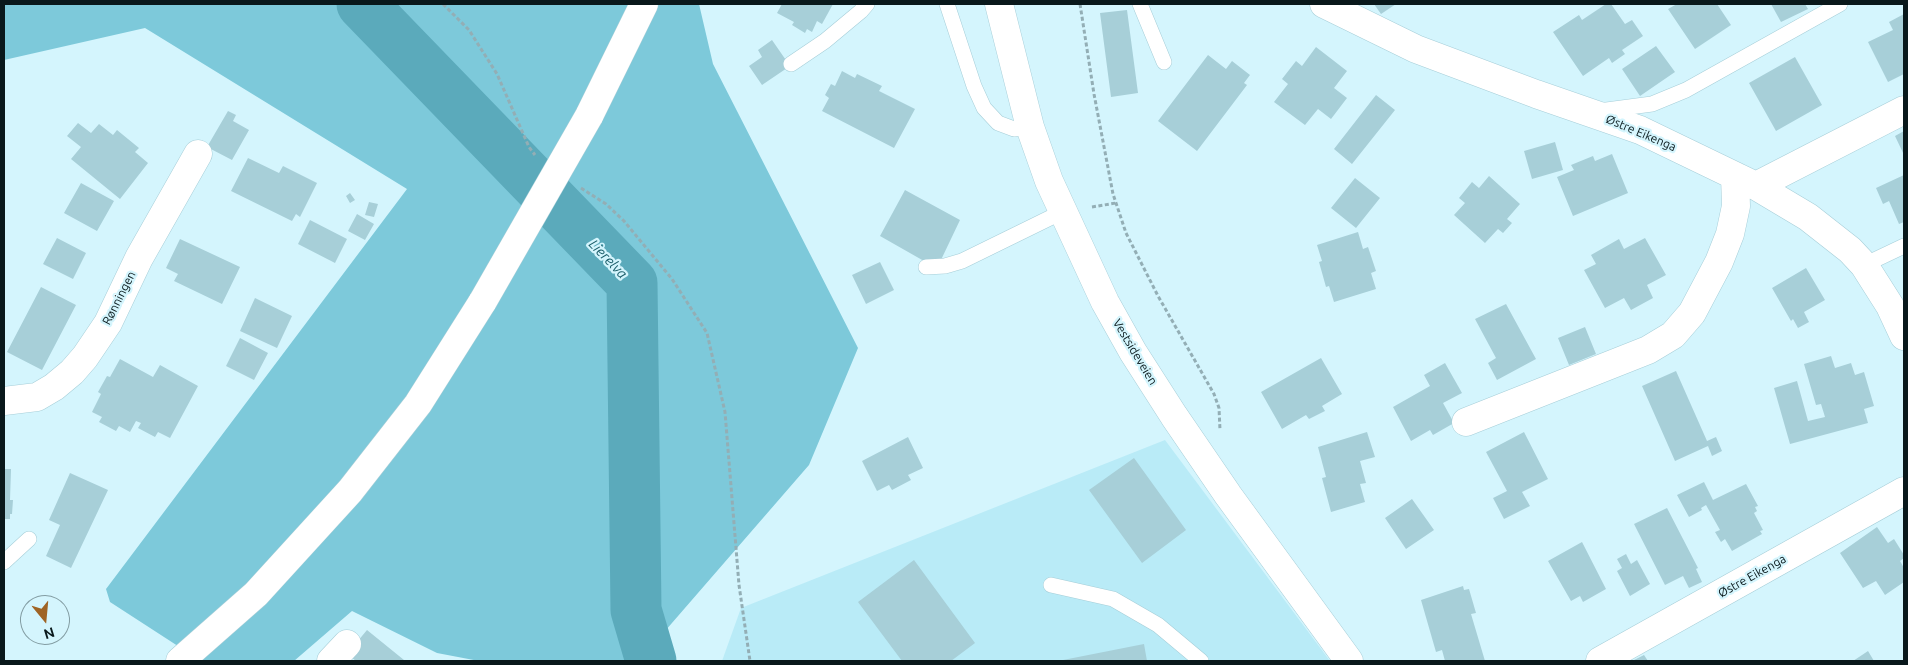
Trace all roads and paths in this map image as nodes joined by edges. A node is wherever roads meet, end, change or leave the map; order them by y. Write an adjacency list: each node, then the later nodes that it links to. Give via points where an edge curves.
1 (443, 4): 16 (path, via 469,30 496,74 529,147)
2 (644, 4): 31 (street, bridge, via 589,116 483,301 418,404 350,492 256,594)
3 (867, 4): 11 (lane, via 825,41)
4 (946, 4): 14 (lane, via 984,108 998,123 1014,129)
5 (999, 4): 14 (street, Vestsideveien)
6 (1080, 4): 26 (path, via 1113,194 1126,233 1214,394)
7 (1140, 4): 10 (lane)
8 (1324, 4): 13 (street, Østre Eikenga, via 1416,49)
9 (1840, 4): 13 (lane, via 1686,90 1652,104)
10 (1164, 62)
11 (791, 64)
12 (1904, 110): 17 (street)
13 (1590, 112): 17 (street, Østre Eikenga, via 1640,130)
14 (1030, 128): 19 (street, Vestsideveien)
15 (198, 154): 24 (street, Rønningen, via 139,258 108,323 85,357 72,372 37,397)
16 (538, 158)
17 (1746, 181): 21 (street, Østre Eikenga, via 1808,217); 25 (street, via 1737,192 1730,234 1708,288 1673,335 1648,350)
18 (574, 183): 32 (path, via 606,204 624,221 672,279 708,333 725,412 739,585)
19 (1062, 212): 22 (lane, via 962,261); 34 (street, Vestsideveien, via 1133,352 1228,496)
20 (1904, 246): 21 (lane)
21 (1864, 265): 23 (street, Østre Eikenga, via 1890,306)
22 (926, 268)
23 (1904, 336)
24 (4, 401)
25 (1466, 422)
26 (1220, 432)
27 (1904, 491): 35 (street, Østre Eikenga)
28 (29, 539): 29 (lane)
29 (4, 562)
30 (1051, 586): 33 (lane, via 1113,599 1158,625)
31 (180, 661)
32 (750, 661)
33 (1201, 661)
34 (1349, 661)
35 (1600, 661)

